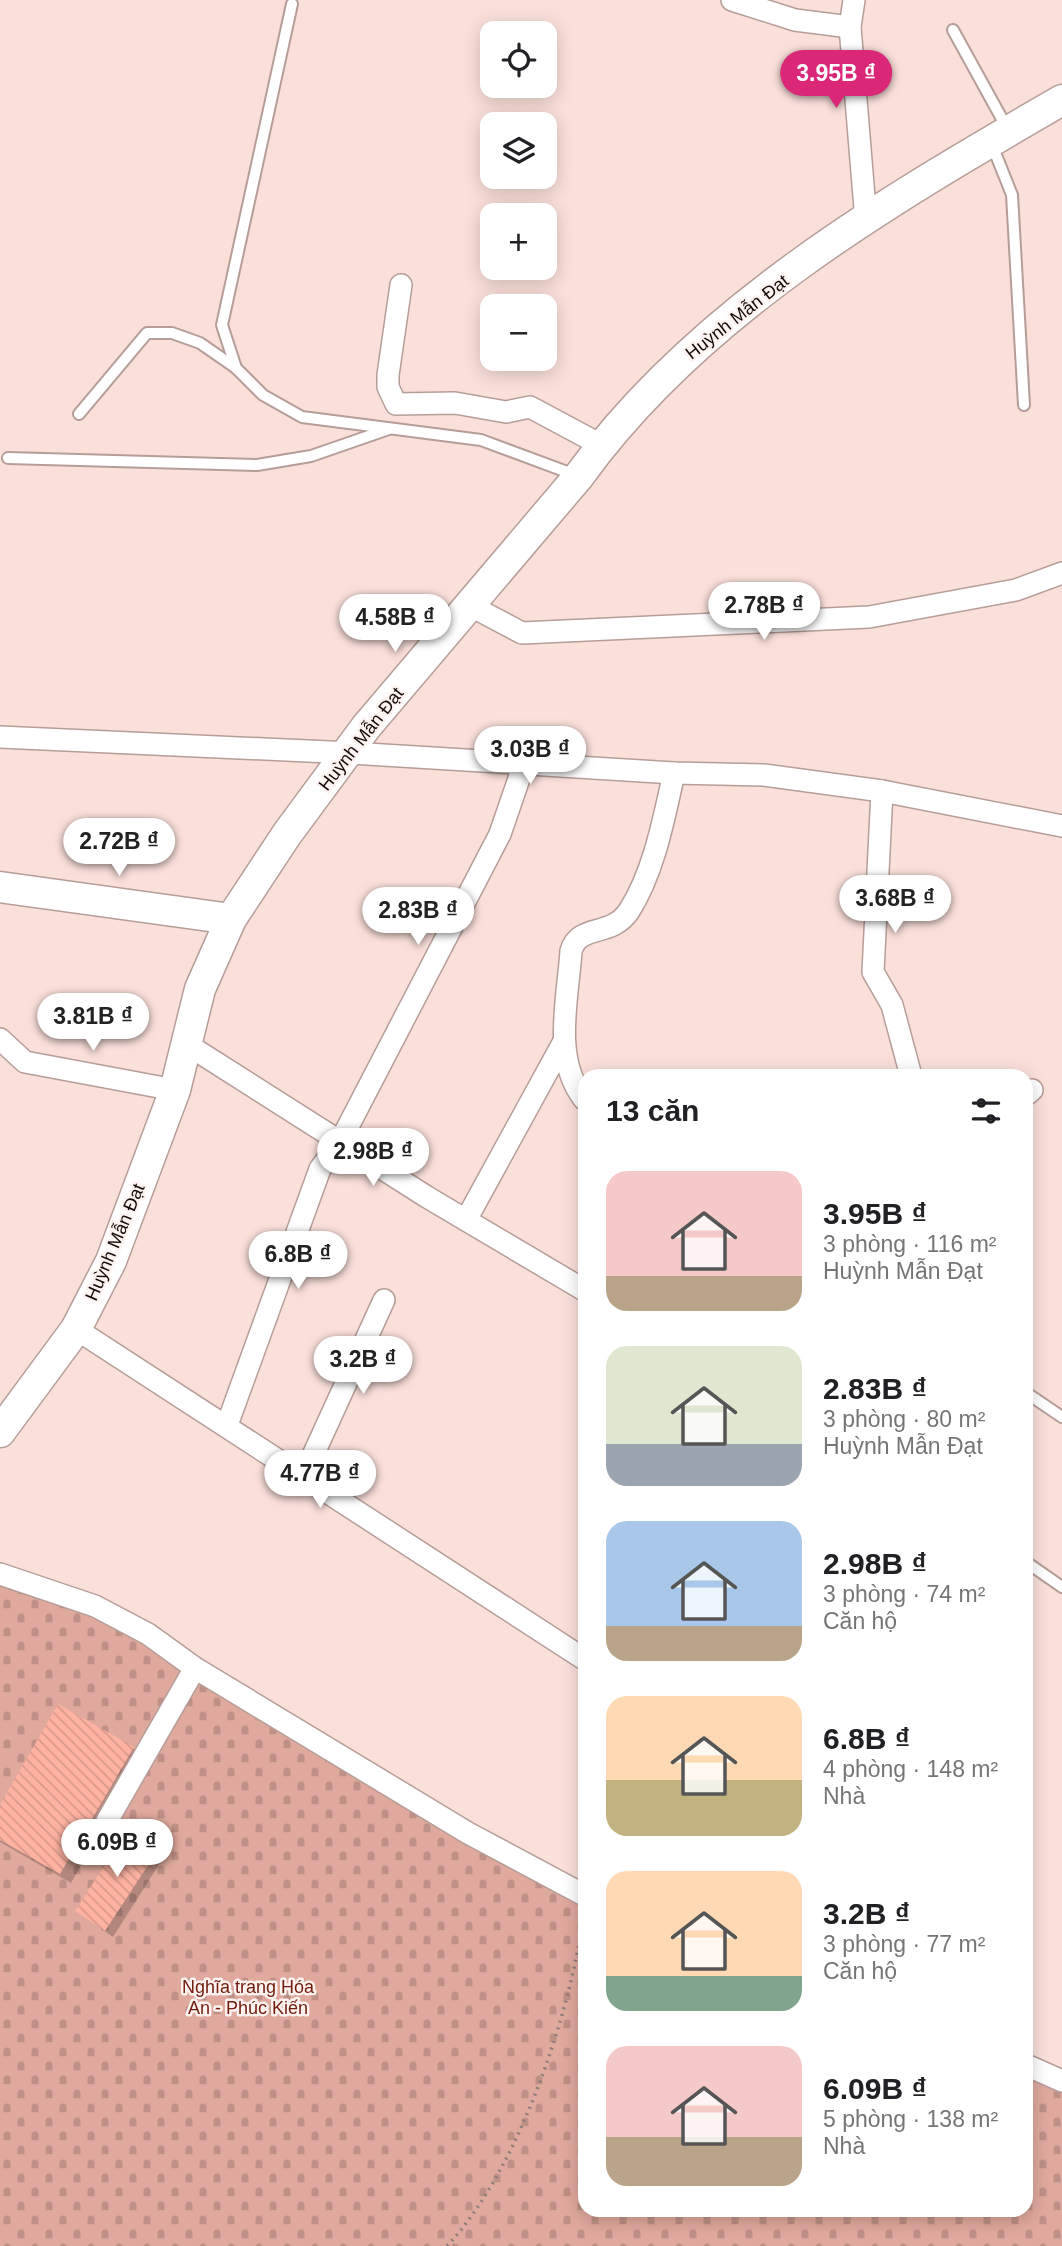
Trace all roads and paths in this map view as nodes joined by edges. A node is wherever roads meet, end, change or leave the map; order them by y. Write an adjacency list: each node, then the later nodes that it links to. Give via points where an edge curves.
1 (732, 0): 4 (street, via 795,20)
2 (854, 0): 4 (street)
3 (292, 4): 10 (lane, via 222,325)
4 (850, 27): 8 (street)
5 (953, 30): 7 (lane)
6 (1062, 100): 7 (main road, Huỳnh Mẫn Đạt)
7 (1000, 137): 8 (main road, Huỳnh Mẫn Đạt); 11 (lane, via 1012,195)
8 (866, 220): 14 (main road, Huỳnh Mẫn Đạt, via 747,304 664,375)
9 (401, 285): 14 (street, via 388,375 396,404 455,403 506,412 530,407)
10 (236, 368): 12 (lane, via 200,343 172,333 147,333); 13 (lane, via 263,395 302,417)
11 (1024, 405)
12 (79, 414)
13 (391, 429): 15 (lane, via 311,456 257,465); 16 (lane, via 481,440)
14 (601, 445): 16 (main road, Huỳnh Mẫn Đạt)
15 (8, 457)
16 (579, 476): 18 (main road, Huỳnh Mẫn Đạt)
17 (1062, 573): 18 (street, via 1016,590 869,617 522,633)
18 (470, 605): 20 (main road, Huỳnh Mẫn Đạt, via 366,727)
19 (0, 737): 20 (street)
20 (351, 753): 21 (street); 26 (main road, Huỳnh Mẫn Đạt, via 288,834)
21 (524, 764): 22 (street); 33 (street, via 500,834)
22 (674, 773): 23 (street, via 764,775); 28 (street, via 654,849 628,911 615,926 574,940)
23 (882, 791): 24 (street); 30 (street, via 873,972 892,1005)
24 (1062, 826)
25 (0, 887): 26 (main road)
26 (231, 919): 29 (main road, Huỳnh Mẫn Đạt, via 200,989)
27 (0, 1039): 32 (street, via 25,1062)
28 (563, 1043): 31 (street); 34 (street)
29 (188, 1045): 32 (main road, Huỳnh Mẫn Đạt); 33 (street)
30 (909, 1069)
31 (578, 1088)
32 (175, 1090): 37 (main road, Huỳnh Mẫn Đạt, via 111,1261)
33 (340, 1142): 34 (street); 40 (street, via 320,1169)
34 (466, 1220): 35 (street)
35 (578, 1286)
36 (384, 1300): 42 (street)
37 (76, 1329): 40 (street); 41 (main road, Huỳnh Mẫn Đạt)
38 (1033, 1397): 39 (lane)
39 (1062, 1417)
40 (227, 1425): 42 (street)
41 (0, 1432)
42 (304, 1475): 46 (street)
43 (1033, 1567): 45 (lane)
44 (0, 1575): 47 (street, via 95,1606 148,1634)
45 (1062, 1587)
46 (578, 1655)
47 (195, 1668): 48 (street); 49 (street, via 468,1833)
48 (107, 1821)
49 (578, 1892)
50 (578, 1956): 53 (path, via 539,2080 496,2178)
51 (1033, 2068): 52 (street)
52 (1062, 2081)
53 (447, 2246)

